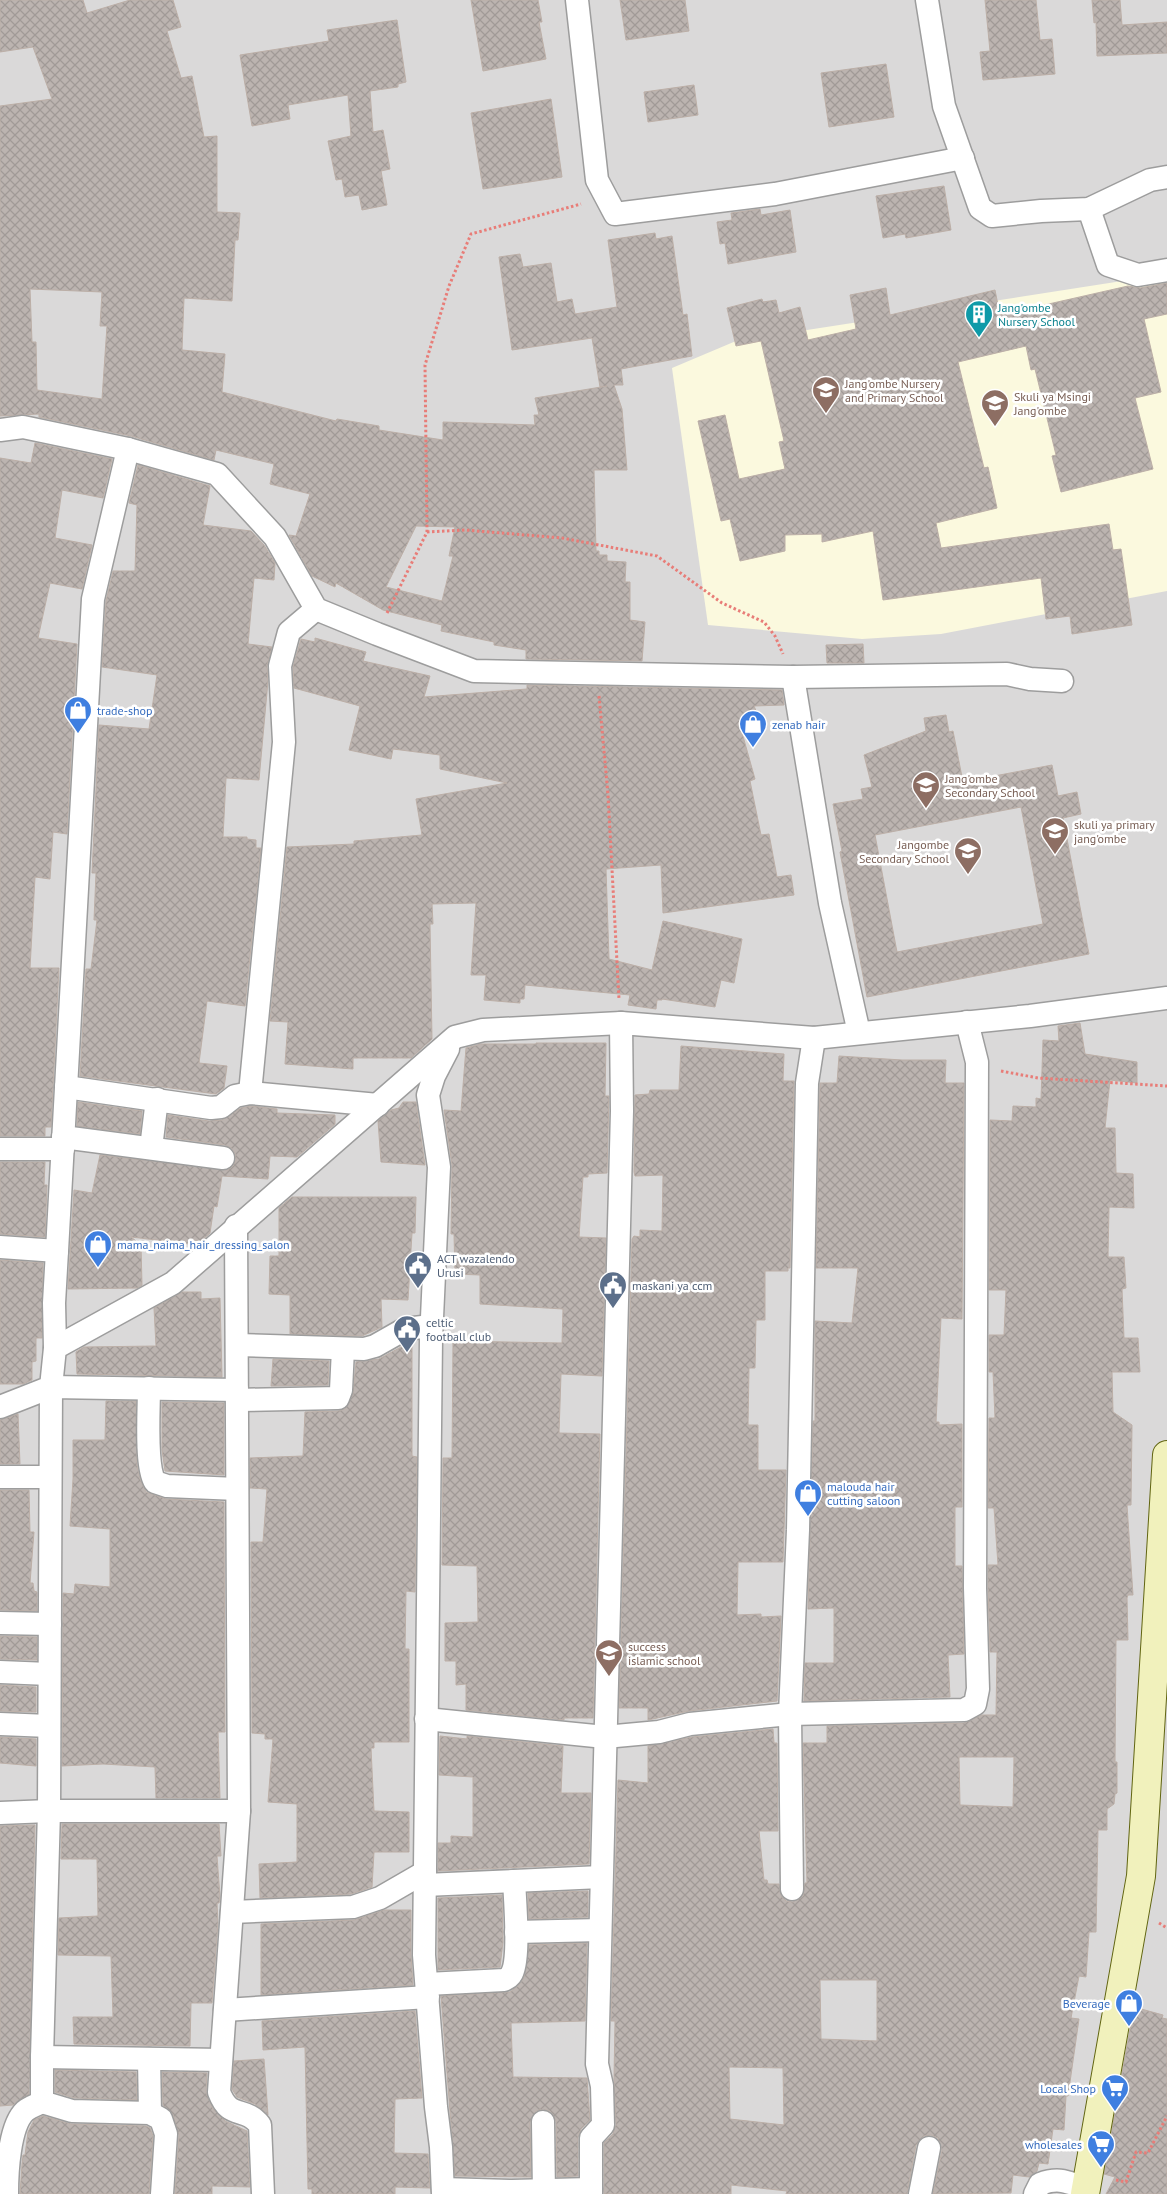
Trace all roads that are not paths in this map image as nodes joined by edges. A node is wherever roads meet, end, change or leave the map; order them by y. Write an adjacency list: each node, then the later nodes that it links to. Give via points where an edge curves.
1 (577, 0): 3 (street, via 597,180 615,214 775,194)
2 (927, 0): 3 (street, via 944,106)
3 (963, 158): 5 (street, via 980,208 992,216)
4 (1167, 176): 5 (street, via 1150,180)
5 (1089, 209): 6 (street, via 1108,265 1138,275)
6 (1167, 270)
7 (0, 430): 8 (street, via 23,427)
8 (128, 448): 9 (street, via 218,474 275,537); 18 (street, via 93,599)
9 (316, 608): 10 (street, via 474,671); 19 (street, via 288,632 280,666 284,742)
10 (792, 677): 11 (street, via 1007,674); 15 (street, via 830,903)
11 (1062, 681)
12 (1167, 998): 13 (street)
13 (967, 1022): 15 (street); 46 (street, via 977,1062 975,1588 978,1689 975,1704 964,1710)
14 (621, 1023): 16 (street, via 483,1030); 17 (street); 50 (street, via 622,1111)
15 (859, 1033): 17 (street)
16 (455, 1037): 21 (street); 29 (street, via 434,1076 428,1095 439,1167)
17 (814, 1038): 46 (street, via 807,1083 798,1530)
18 (66, 1087): 20 (street); 22 (street)
19 (250, 1093): 20 (street, via 211,1108); 21 (street)
20 (157, 1099): 23 (street)
21 (378, 1105): 26 (street)
22 (63, 1143): 23 (street); 24 (street); 28 (street)
23 (151, 1148): 25 (street)
24 (0, 1149)
25 (223, 1158)
26 (236, 1226): 30 (street); 31 (street, via 173,1283)
27 (0, 1247): 28 (street)
28 (57, 1252): 31 (street)
29 (431, 1326): 32 (street, via 405,1329 364,1350); 47 (street)
30 (236, 1345): 32 (street); 35 (street)
31 (55, 1348): 33 (street)
32 (342, 1349): 35 (street, via 338,1398)
33 (51, 1387): 34 (street); 36 (street); 39 (street)
34 (149, 1388): 35 (street); 41 (street, via 150,1460 155,1482 167,1486)
35 (237, 1395): 41 (street)
36 (0, 1408)
37 (1167, 1455): 40 (main road)
38 (0, 1477): 39 (street)
39 (50, 1477): 43 (street)
40 (1166, 1483): 70 (main road, via 1141,1876)
41 (237, 1489): 52 (street)
42 (0, 1623): 43 (street)
43 (50, 1624): 45 (street)
44 (0, 1672): 45 (street)
45 (49, 1674): 49 (street)
46 (790, 1714): 50 (street); 57 (street)
47 (426, 1718): 50 (street); 55 (street)
48 (0, 1724): 49 (street)
49 (49, 1726): 51 (street)
50 (605, 1737): 54 (street)
51 (49, 1811): 52 (street); 53 (street); 63 (street)
52 (239, 1811): 58 (street)
53 (0, 1813)
54 (601, 1877): 56 (street); 59 (street)
55 (425, 1878): 56 (street); 58 (street, via 353,1907); 61 (street)
56 (514, 1881): 60 (street)
57 (792, 1889)
58 (232, 1912): 62 (street)
59 (600, 1930): 60 (street); 73 (street, via 597,2064 602,2086 603,2125 591,2138)
60 (516, 1932): 61 (street, via 514,1967 508,1978)
61 (427, 1991): 62 (street); 71 (street)
62 (225, 2010): 65 (street)
63 (42, 2057): 64 (street); 66 (street)
64 (149, 2059): 65 (street); 67 (street)
65 (221, 2060): 76 (street, via 219,2092 222,2101 229,2109 253,2116 260,2125)
66 (42, 2102): 67 (street, via 72,2111); 74 (street, via 23,2112 13,2135)
67 (150, 2113): 75 (street, via 161,2118 166,2134)
68 (543, 2122): 72 (street)
69 (929, 2148): 77 (street)
70 (1086, 2185): 78 (street, via 1052,2180 1040,2184)
71 (443, 2191): 72 (street)
72 (544, 2192): 73 (street)
73 (591, 2192)
74 (6, 2194)
75 (162, 2194)
76 (262, 2194)
77 (920, 2194)
78 (1035, 2194)

